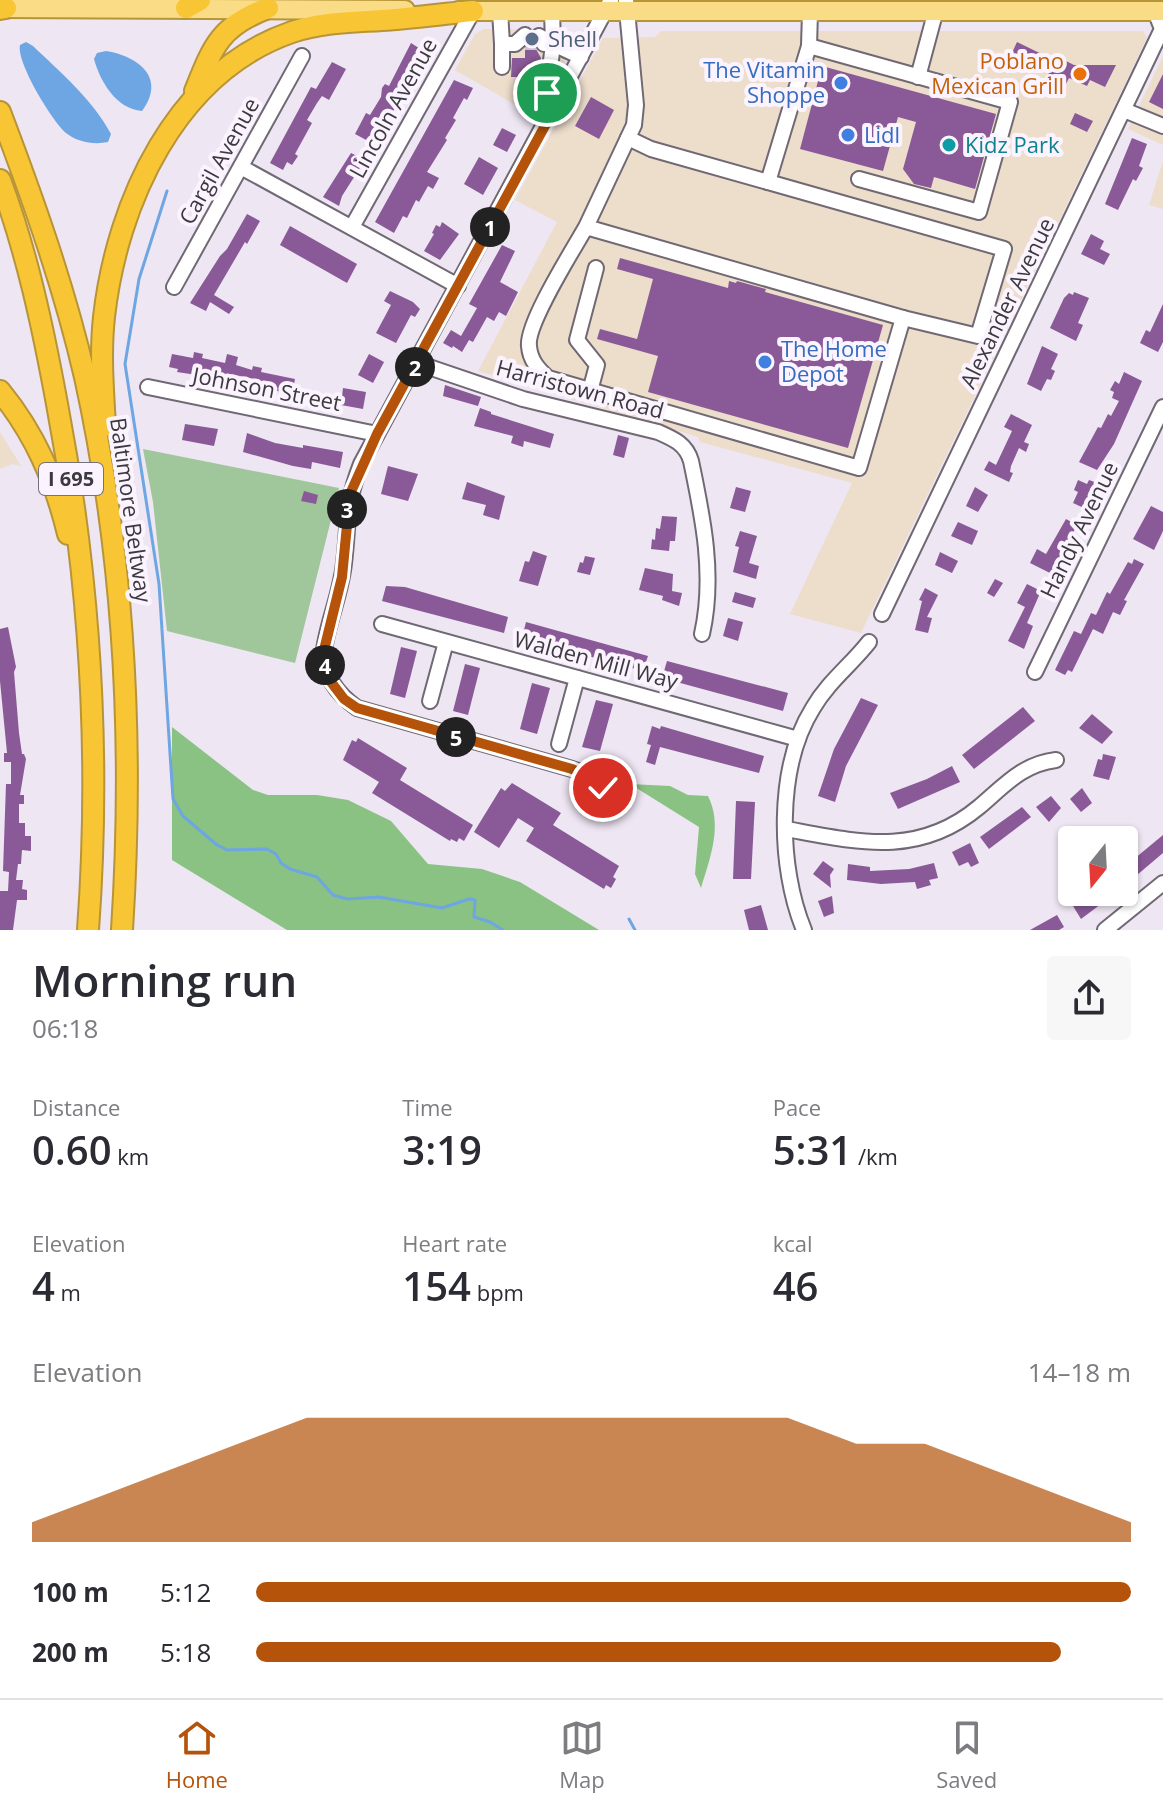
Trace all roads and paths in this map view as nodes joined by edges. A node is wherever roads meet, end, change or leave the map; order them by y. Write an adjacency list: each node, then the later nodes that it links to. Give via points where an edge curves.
1 (193, 4): 5 (main road); 6 (main road)
2 (608, 6): 3 (main road); 10 (main road); 16 (street)
3 (626, 6): 4 (main road); 24 (street, via 636,105)
4 (812, 6): 7 (main road); 14 (street)
5 (268, 8): 8 (main road); 19 (highway, via 224,33)
6 (2, 9)
7 (936, 10): 11 (main road); 18 (street)
8 (473, 11): 9 (main road); 19 (highway, via 343,22 293,32 246,53); 29 (street, Lincoln Avenue)
9 (500, 11): 10 (main road); 13 (street)
10 (552, 11): 13 (street)
11 (1159, 11): 12 (street, Alexander Avenue)
12 (1163, 29): 21 (street, Alexander Avenue)
13 (529, 44): 16 (street); 17 (street); 20 (street, via 547,93)
14 (809, 46): 18 (street); 28 (street)
15 (302, 56): 25 (street, Cargil Avenue)
16 (581, 57): 20 (street)
17 (502, 67)
18 (918, 77): 26 (street, via 1010,102 979,212)
19 (192, 99): 41 (highway, via 138,192 109,289 102,344)
20 (559, 100): 32 (street)
21 (1124, 110): 23 (street); 43 (street, Alexander Avenue)
22 (0, 112): 41 (highway, Baltimore Beltway / I 695, via 63,294)
23 (1163, 126)
24 (628, 138): 28 (street); 30 (street)
25 (241, 167): 29 (street); 33 (street, Cargil Avenue)
26 (859, 179)
27 (0, 180): 42 (highway, I 695, via 29,275 52,379 76,510)
28 (768, 182): 34 (street, via 1004,249 978,336)
29 (352, 227): 32 (street)
30 (586, 227): 34 (street); 38 (street, via 532,326 529,345 535,365 548,378)
31 (596, 268): 38 (street, via 577,340 597,365)
32 (458, 286): 35 (street)
33 (174, 287)
34 (903, 318): 38 (street, via 859,468)
35 (417, 363): 40 (street); 45 (street, Harristown Road, via 679,442 691,461 706,543)
36 (148, 387): 40 (street, Johnson Street)
37 (0, 391): 42 (highway, via 27,427 53,481)
38 (590, 391)
39 (1163, 407): 48 (street, Handy Avenue)
40 (377, 434): 54 (street, via 347,506 344,563 324,650 331,682 357,708 572,769)
41 (108, 506): 58 (highway, Baltimore Beltway / I 695, via 128,720)
42 (86, 607): 57 (highway, I 695, via 94,722)
43 (882, 614)
44 (382, 624): 46 (street, Walden Mill Way)
45 (702, 634)
46 (446, 642): 49 (street, Walden Mill Way); 50 (street)
47 (869, 642): 51 (street, via 821,694)
48 (1035, 672)
49 (577, 678): 51 (street, Walden Mill Way); 52 (street)
50 (430, 701)
51 (798, 739): 55 (street)
52 (559, 744)
53 (1056, 760): 55 (street, via 1018,772 962,819 921,838 875,843)
54 (603, 788)
55 (786, 829): 59 (street, via 788,876)
56 (1163, 883): 60 (street)
57 (88, 930)
58 (122, 930)
59 (804, 930)
60 (1105, 930)

